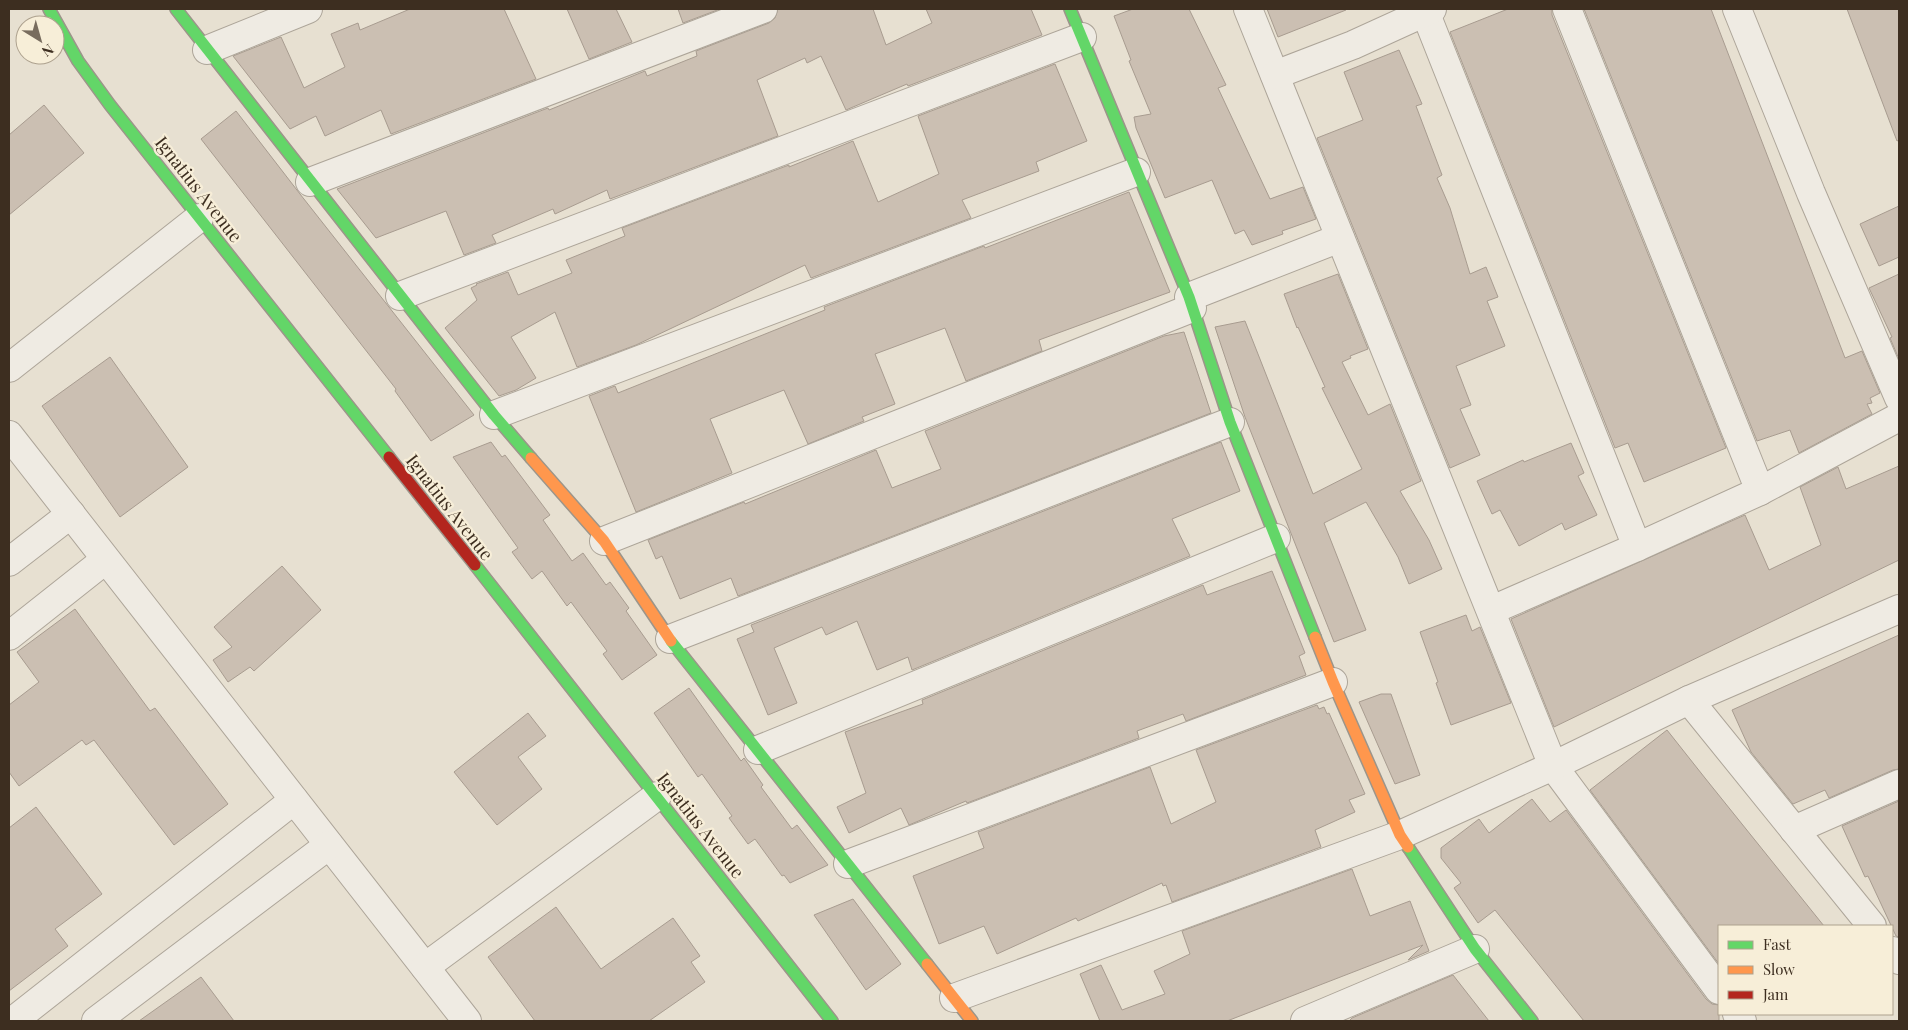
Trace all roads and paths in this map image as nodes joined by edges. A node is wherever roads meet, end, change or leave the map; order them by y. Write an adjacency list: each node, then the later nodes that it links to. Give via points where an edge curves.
1 (49, 9): 15 (street, Ignatius Avenue, via 78,61)
2 (176, 9): 11 (street)
3 (308, 9): 11 (street)
4 (762, 9): 14 (street)
5 (1070, 9): 10 (street)
6 (1248, 9): 12 (street)
7 (1567, 9): 25 (street)
8 (1737, 9): 20 (street)
9 (1427, 10): 12 (street, via 1353,45); 29 (street)
10 (1082, 37): 13 (street); 17 (street)
11 (207, 50): 14 (street)
12 (1274, 75): 16 (street)
13 (1136, 172): 18 (street); 21 (street)
14 (310, 182): 17 (street)
15 (199, 218): 19 (street); 41 (street, Ignatius Avenue)
16 (1340, 238): 18 (street); 33 (street)
17 (400, 296): 21 (street)
18 (1190, 303): 23 (street); 28 (street)
19 (9, 368)
20 (1899, 398)
21 (494, 415): 28 (street)
22 (1899, 417): 25 (street)
23 (1230, 422): 27 (street); 35 (street)
24 (9, 435): 26 (street)
25 (1760, 491): 29 (street)
26 (71, 514): 30 (street); 31 (street)
27 (1276, 538): 36 (street); 38 (street)
28 (604, 542): 35 (street)
29 (1637, 547): 33 (street)
30 (105, 560): 34 (street); 42 (street)
31 (9, 562)
32 (1899, 609): 37 (street)
33 (1492, 610): 39 (street)
34 (9, 636)
35 (670, 639): 38 (street)
36 (1333, 682): 44 (street); 46 (street)
37 (1689, 700): 39 (street); 43 (street)
38 (758, 750): 46 (street)
39 (1553, 766): 44 (street); 50 (street)
40 (1899, 784): 43 (street)
41 (657, 796): 49 (street); 56 (street, Ignatius Avenue)
42 (294, 800): 45 (street); 53 (street)
43 (1794, 830): 47 (street)
44 (1400, 835): 48 (street); 51 (street)
45 (329, 845): 49 (street); 54 (street)
46 (848, 864): 51 (street)
47 (1871, 925)
48 (1475, 949): 52 (street); 58 (street)
49 (425, 967): 55 (street)
50 (1718, 989)
51 (954, 998): 57 (street)
52 (1320, 1019)
53 (13, 1021)
54 (96, 1021)
55 (467, 1021)
56 (832, 1021)
57 (972, 1021)
58 (1532, 1021)

